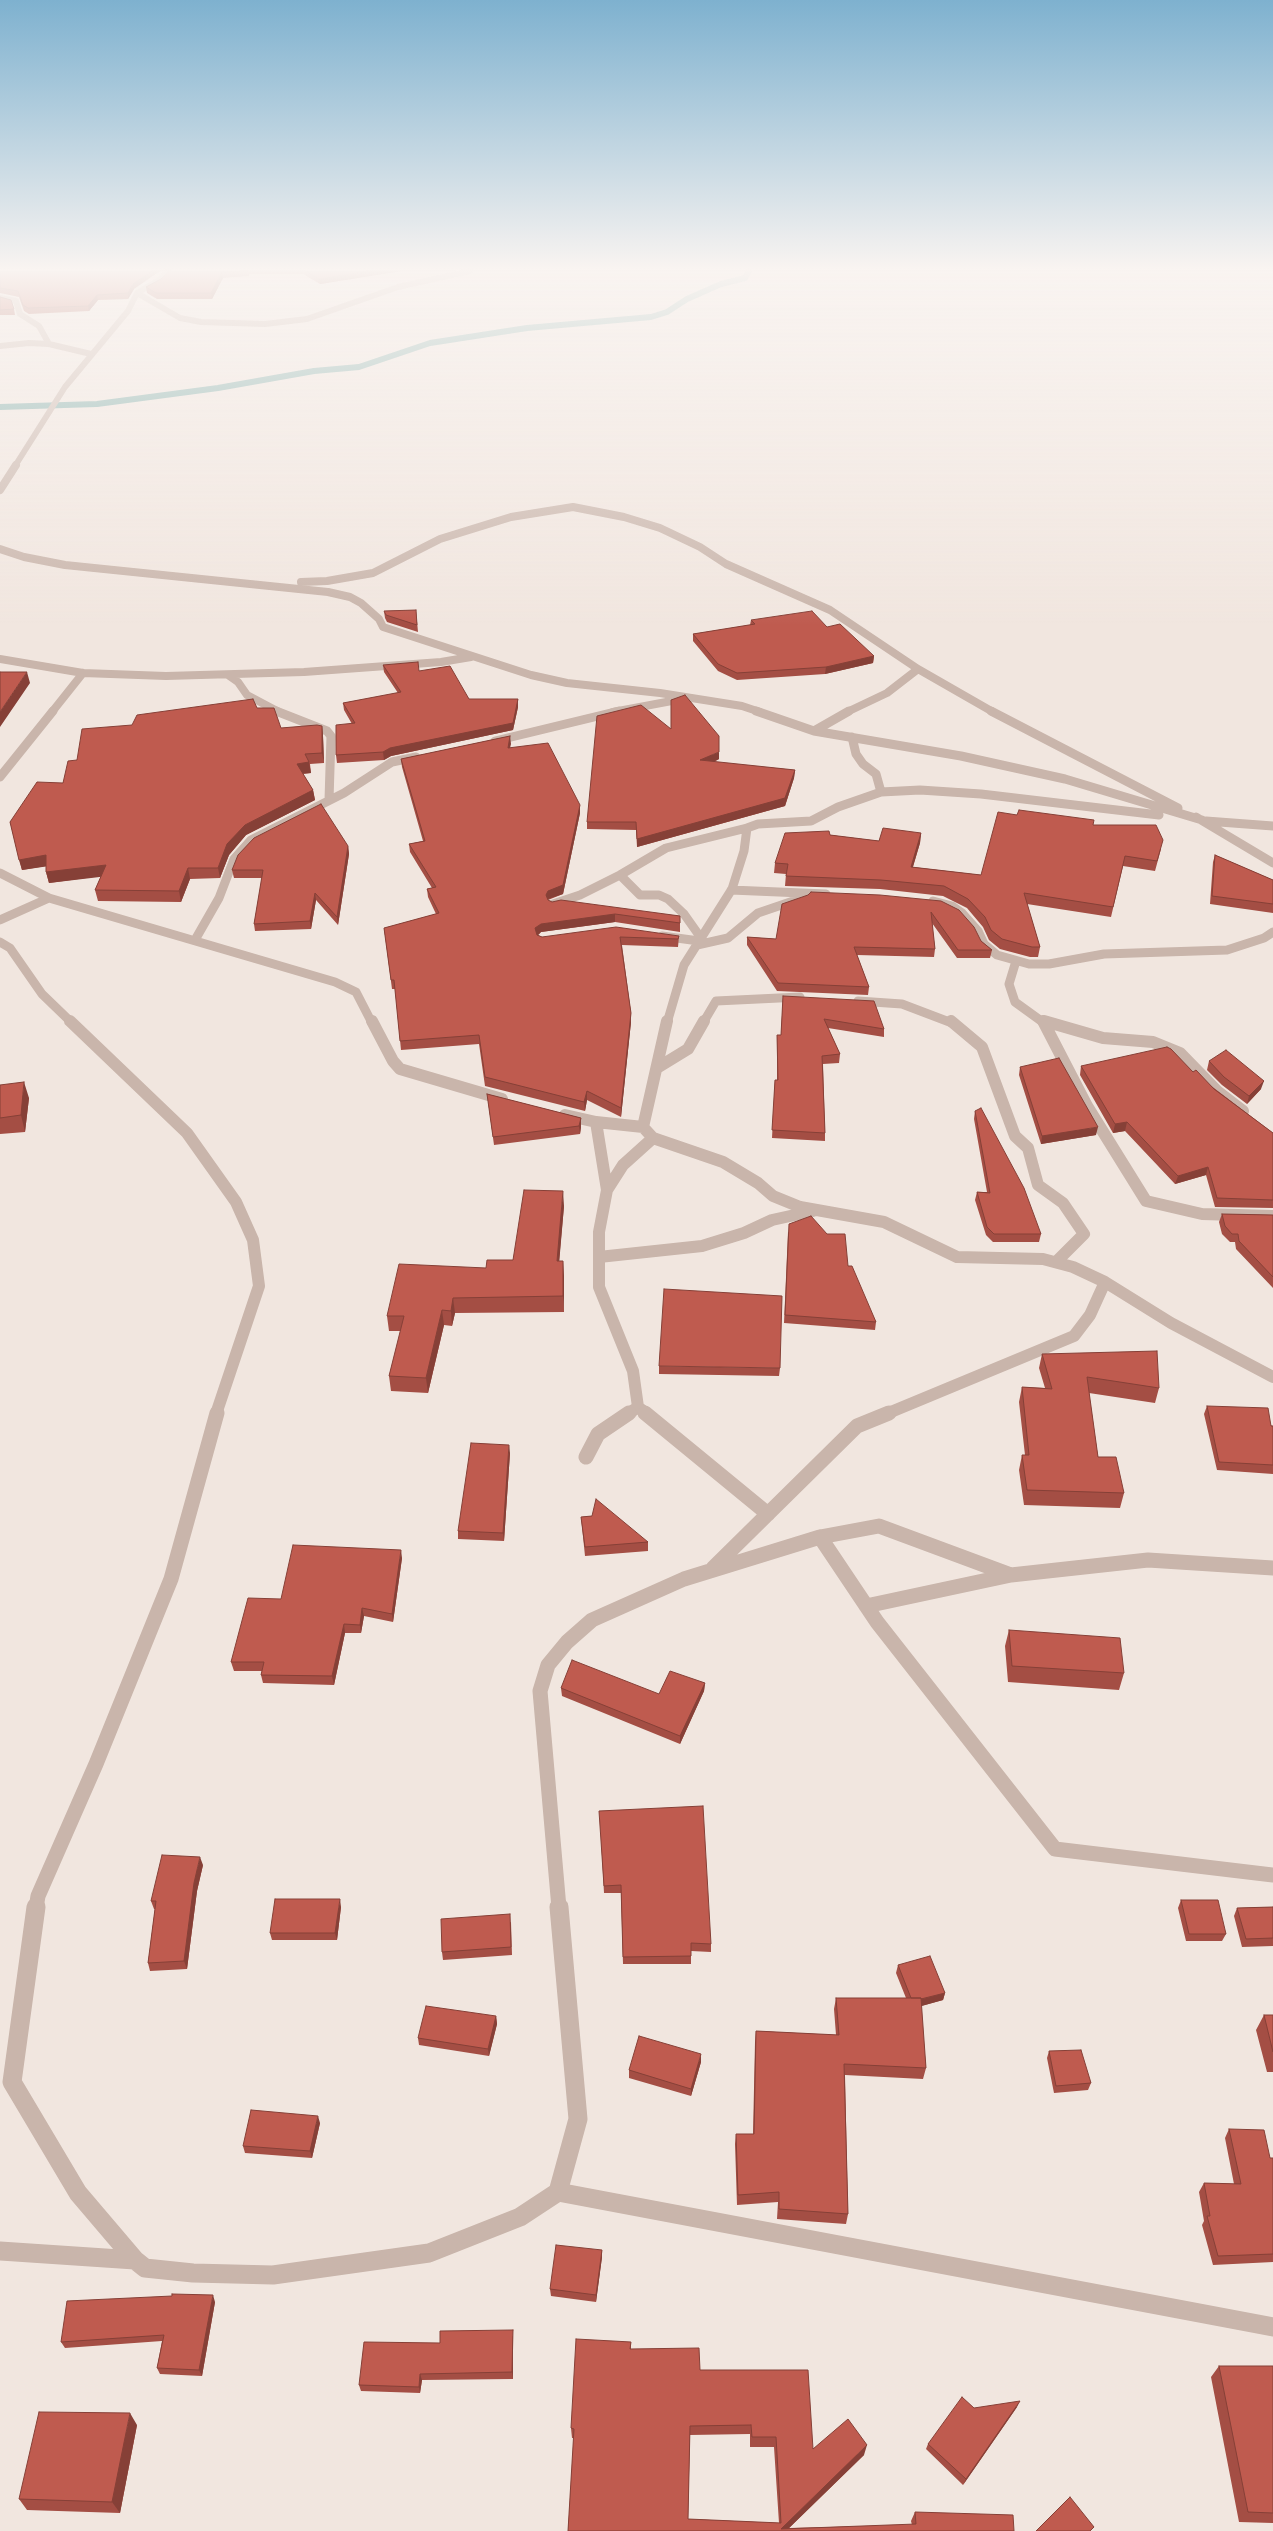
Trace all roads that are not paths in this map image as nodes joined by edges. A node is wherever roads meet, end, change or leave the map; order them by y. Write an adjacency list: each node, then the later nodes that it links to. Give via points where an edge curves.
1 (64, 389): 2 (street)
2 (0, 490)
3 (0, 549): 4 (street, via 65,565)
4 (260, 584): 5 (street, via 350,597 361,603 383,627); 7 (street, via 327,581 373,572 440,539 491,522 554,509 586,508 660,528 726,564 824,607)
5 (473, 657): 9 (street, via 397,666); 10 (street, via 567,683)
6 (0, 659): 8 (street)
7 (918, 669): 11 (street, via 887,693); 18 (street, via 1001,717)
8 (83, 673): 9 (street); 15 (street)
9 (228, 675): 17 (street, via 260,704 327,731 331,736)
10 (688, 698): 11 (street, via 742,706); 13 (street, via 643,705)
11 (814, 730): 12 (street)
12 (852, 737): 16 (street, via 856,754 876,774); 18 (street, via 1065,779)
13 (488, 743)
14 (430, 754): 17 (street, via 392,762)
15 (0, 777)
16 (880, 792): 18 (street, via 920,790 981,794); 20 (street, via 811,821 758,824)
17 (329, 800): 33 (street, via 251,840 234,859 219,898)
18 (1202, 820): 19 (street); 21 (street)
19 (1273, 826)
20 (747, 828): 23 (street, via 666,848); 24 (street, via 744,851)
21 (1273, 863)
22 (0, 873): 27 (street)
23 (620, 875): 29 (street); 35 (street, via 640,895 659,895 668,899 684,914)
24 (731, 890): 25 (street); 35 (street)
25 (818, 893): 26 (street); 35 (street, via 758,913 728,938)
26 (836, 894)
27 (49, 898): 30 (street); 33 (street)
28 (924, 900): 36 (street, via 952,906 970,921 984,944 997,955)
29 (553, 904)
30 (0, 920)
31 (1273, 932): 36 (street, via 1227,950 1104,954 1049,964)
32 (656, 934): 35 (street)
33 (195, 940): 41 (street, via 335,982 356,992 400,1070)
34 (0, 942): 65 (street, via 10,948 42,994 187,1133 236,1202 253,1240 259,1286 215,1418 171,1578 96,1764 38,1896 12,2082 78,2193)
35 (699, 942): 40 (street, via 684,965)
36 (1016, 961): 39 (street, via 1009,984 1015,1002)
37 (809, 998): 40 (street, via 716,1000 688,1049)
38 (846, 1000): 51 (street, via 902,1004 949,1020 982,1047 1015,1136 1028,1148 1038,1185 1063,1203 1084,1234)
39 (1043, 1020): 43 (street, via 1103,1038 1153,1042 1180,1053 1218,1091); 49 (street, via 1087,1106 1146,1202 1202,1214)
40 (657, 1068): 45 (street)
41 (513, 1102)
42 (558, 1114): 44 (street)
43 (1252, 1118)
44 (596, 1122): 45 (street); 47 (street)
45 (643, 1127): 46 (street)
46 (653, 1138): 47 (street, via 623,1165); 48 (street, via 723,1162 758,1182 773,1196)
47 (607, 1190): 50 (street, via 599,1232)
48 (818, 1210): 50 (street, via 772,1220 702,1246); 51 (street, via 884,1222 957,1257)
49 (1273, 1216)
50 (600, 1257): 54 (street, via 599,1287 633,1371)
51 (1056, 1262): 52 (street)
52 (1105, 1282): 53 (street, via 1171,1323); 56 (street, via 1090,1315 1074,1336 857,1426)
53 (1273, 1377)
54 (638, 1407): 55 (street, via 598,1434); 56 (street)
55 (586, 1457)
56 (768, 1514): 59 (street)
57 (820, 1537): 59 (street); 60 (street, via 879,1526); 61 (street)
58 (1273, 1568): 60 (street, via 1148,1560)
59 (711, 1571): 63 (street, via 684,1579 592,1620 548,1665 540,1691 578,2119)
60 (1011, 1575): 61 (street)
61 (866, 1606): 62 (street, via 1055,1850)
62 (1273, 1875)
63 (558, 2192): 65 (street, via 520,2217 429,2252 273,2275 146,2268); 66 (street)
64 (0, 2251): 65 (street)
65 (136, 2260)
66 (1273, 2327)

